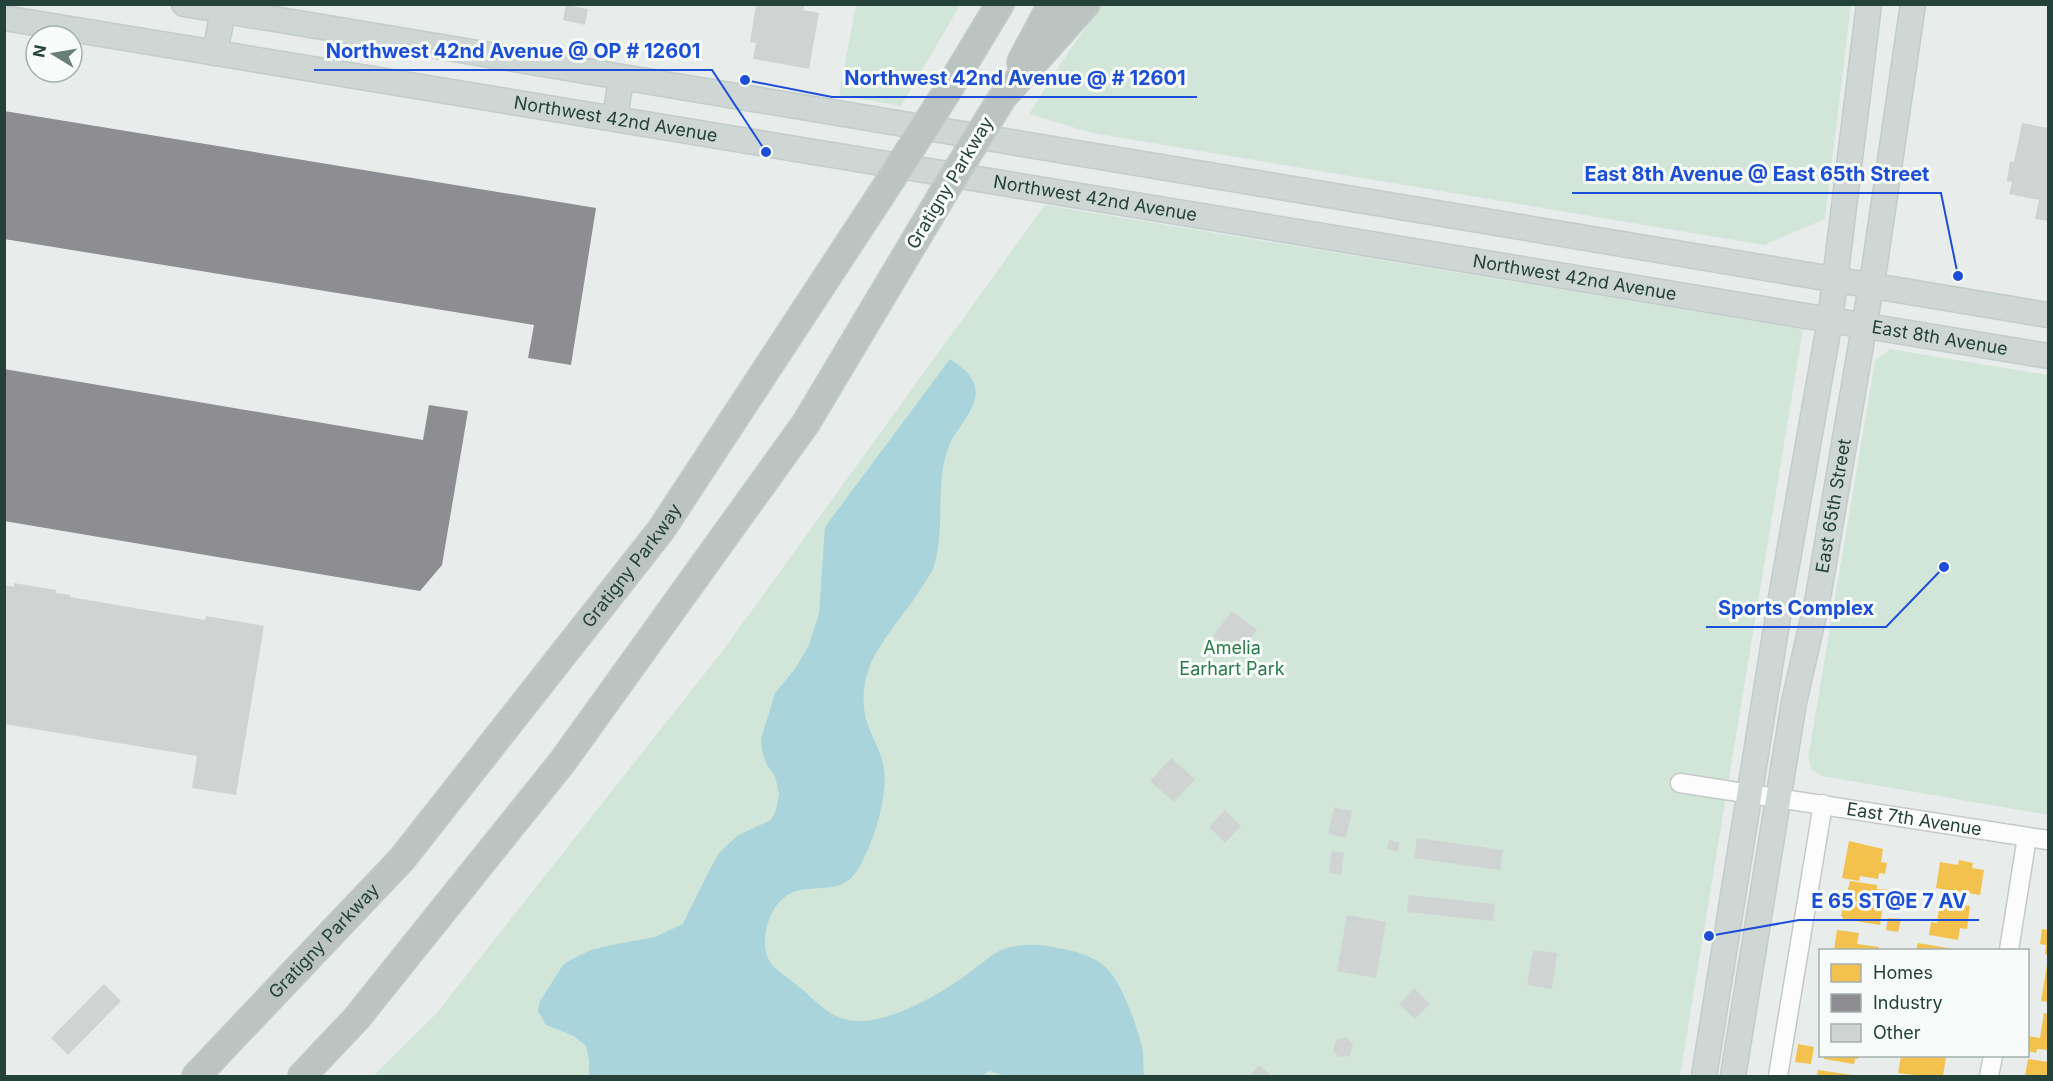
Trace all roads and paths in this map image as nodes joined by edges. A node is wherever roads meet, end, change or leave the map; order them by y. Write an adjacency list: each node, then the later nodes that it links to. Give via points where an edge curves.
1 (184, 4): 8 (main road)
2 (985, 4): 12 (highway)
3 (1000, 4): 12 (highway, Gratigny Parkway)
4 (1052, 4): 13 (highway, Gratigny Parkway)
5 (1086, 4): 13 (highway)
6 (1869, 4): 15 (main road, East 65th Street)
7 (1913, 4): 16 (main road, East 65th Street)
8 (223, 11): 10 (main road); 11 (main road)
9 (4, 18): 10 (main road, Northwest 42nd Avenue)
10 (215, 53): 14 (main road, Northwest 42nd Avenue)
11 (621, 78): 14 (main road); 15 (main road)
12 (948, 90): 29 (highway, Gratigny Parkway, bridge, via 661,530 402,859)
13 (1002, 98): 30 (highway, Gratigny Parkway, bridge, via 806,423 563,761 356,1019)
14 (615, 119): 18 (main road, Northwest 42nd Avenue)
15 (1835, 279): 16 (main road); 18 (main road, East 65th Street)
16 (1871, 285): 17 (main road); 19 (main road, East 65th Street)
17 (2049, 315)
18 (1830, 320): 19 (main road, East 8th Avenue); 22 (main road, East 65th Street)
19 (1864, 326): 20 (main road, East 8th Avenue); 23 (main road, East 65th Street)
20 (2049, 356)
21 (1680, 783): 22 (street, East 7th Avenue)
22 (1749, 793): 23 (street, East 7th Avenue); 31 (main road, East 65th Street)
23 (1779, 797): 24 (street, East 7th Avenue); 32 (main road, East 65th Street)
24 (1823, 804): 25 (street, East 7th Avenue); 33 (street)
25 (2027, 837): 26 (street, East 7th Avenue); 27 (street)
26 (2049, 840)
27 (2009, 949)
28 (1993, 1057): 34 (street)
29 (196, 1077)
30 (302, 1077)
31 (1704, 1077)
32 (1733, 1077)
33 (1778, 1077)
34 (1989, 1077)

